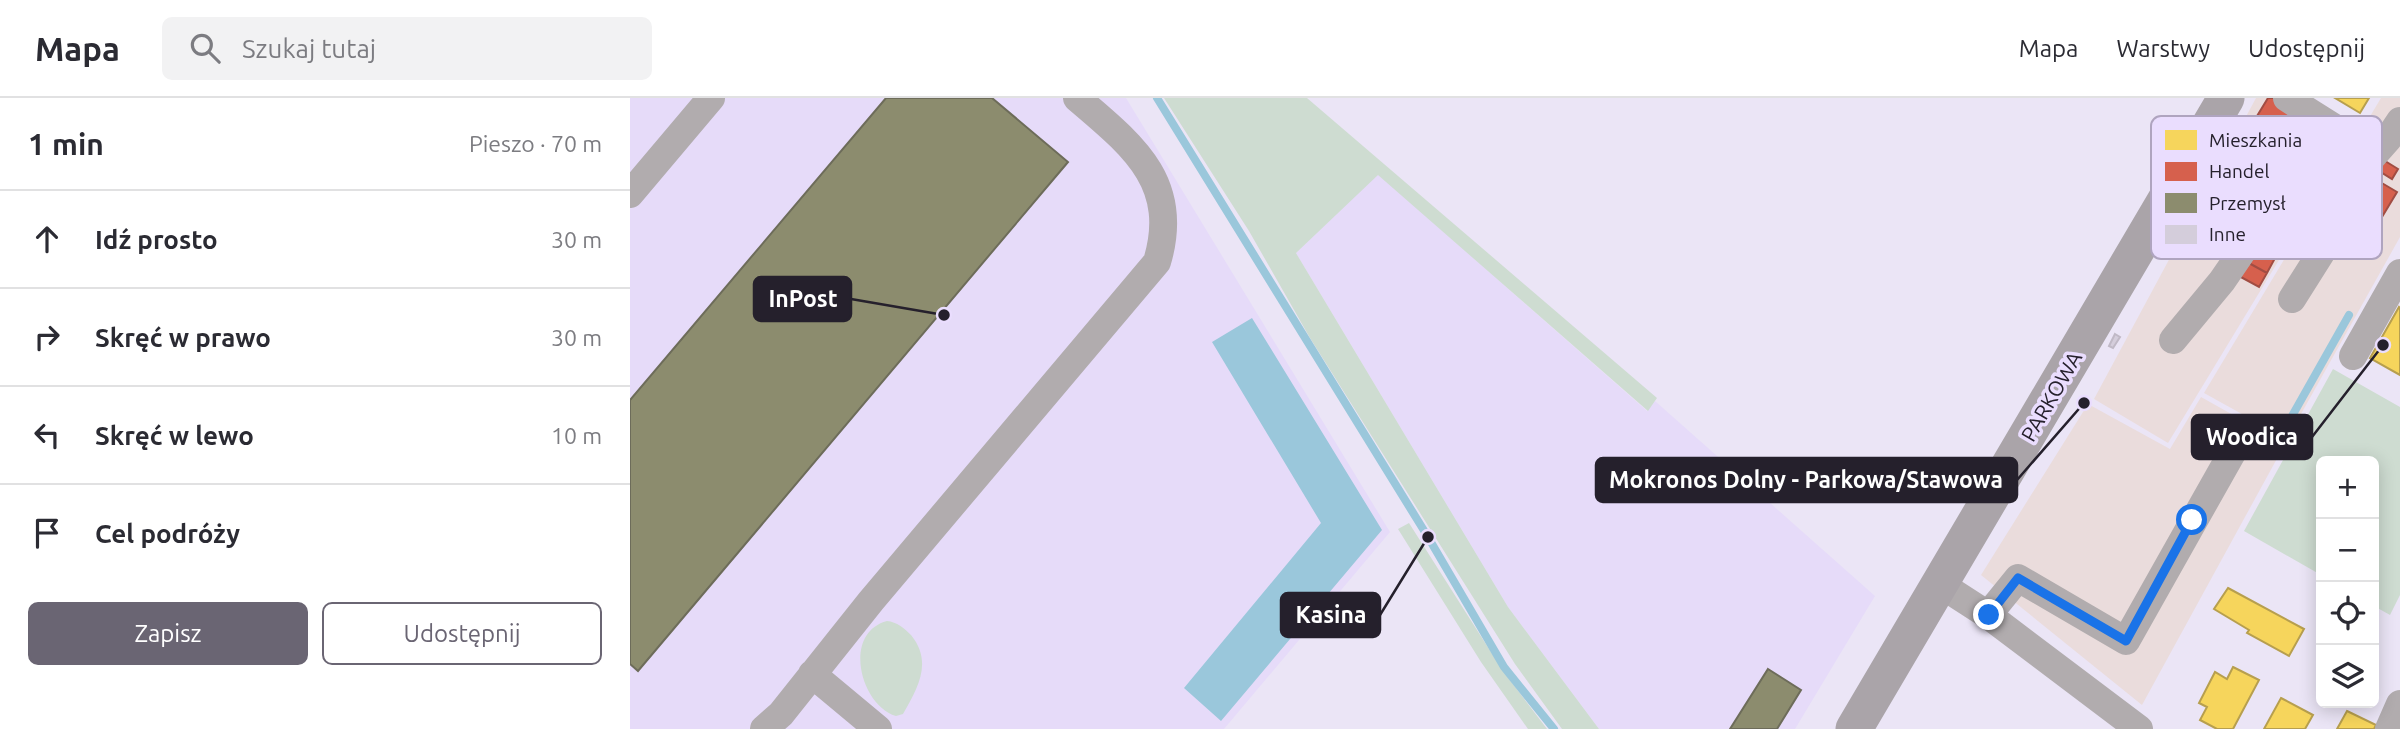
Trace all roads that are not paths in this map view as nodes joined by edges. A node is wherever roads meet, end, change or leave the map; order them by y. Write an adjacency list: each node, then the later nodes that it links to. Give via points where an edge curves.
1 (711, 98): 9 (street)
2 (1077, 98): 20 (street, via 1121,135 1148,170 1163,204 1163,239 1157,262)
3 (2226, 98): 5 (main road, PARKOWA)
4 (2287, 98): 6 (street)
5 (2215, 116)
6 (2316, 116)
7 (2400, 121): 8 (street)
8 (2382, 146)
9 (630, 194)
10 (2151, 225): 18 (main road, PARKOWA)
11 (2237, 259): 15 (street)
12 (2317, 259): 14 (street)
13 (2400, 273): 16 (street)
14 (2292, 299)
15 (2173, 340)
16 (2353, 356)
17 (2241, 437): 19 (street, via 2126,641 2018,578)
18 (1940, 584): 19 (street); 24 (main road, PARKOWA)
19 (1989, 615): 25 (street)
20 (812, 674): 22 (street); 23 (street)
21 (2400, 704): 26 (street)
22 (764, 729)
23 (878, 729)
24 (1854, 729)
25 (2138, 729)
26 (2389, 729)

